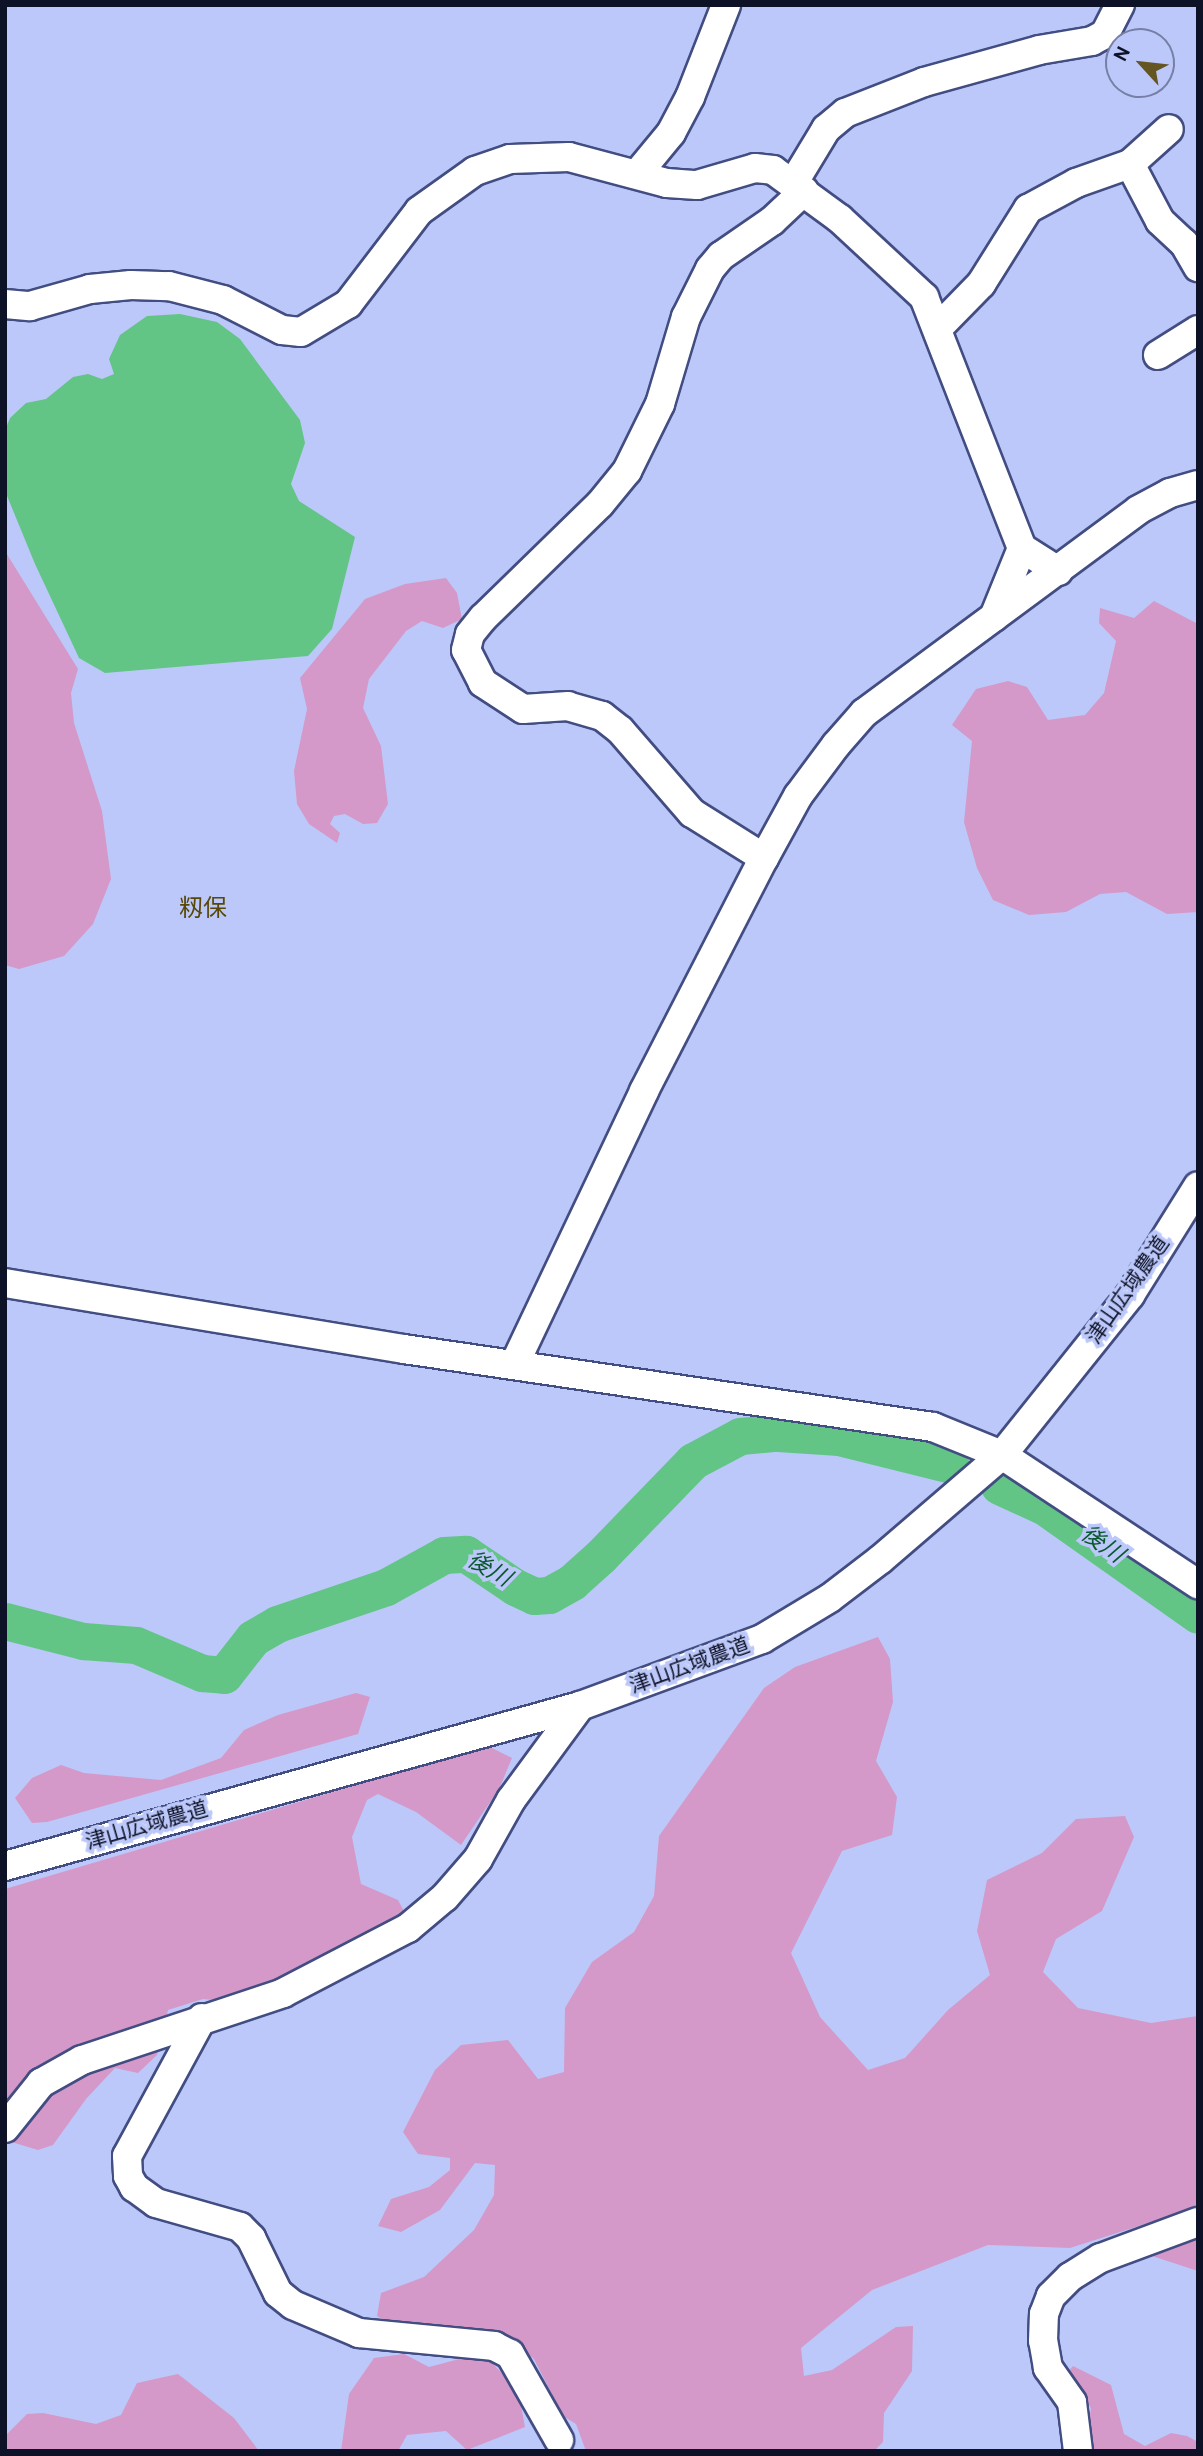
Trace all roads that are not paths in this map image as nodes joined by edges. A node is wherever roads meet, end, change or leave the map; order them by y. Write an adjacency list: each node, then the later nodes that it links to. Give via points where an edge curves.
1 (726, 5): 5 (street, via 684,109)
2 (1120, 5): 6 (street, via 1105,34 1092,41 1039,50 924,82 845,113 827,129)
3 (1168, 129): 4 (street)
4 (1130, 164): 7 (street, via 1160,221 1184,243); 9 (street, via 1076,183 1028,209 981,284)
5 (638, 173): 6 (street, via 667,183 698,185 755,168 773,170); 8 (street, via 556,157 510,159 475,171 419,212 348,304 301,332 282,330 223,300 169,286 90,289 30,306)
6 (799, 186): 9 (street, via 908,278 924,297); 16 (street, via 772,221 720,256 710,269 686,317 660,404 627,471 600,504 483,618 470,634 466,650 483,683 523,709 568,706 602,716 620,730 692,813)
7 (1198, 267)
8 (5, 304)
9 (939, 328): 13 (street)
10 (1198, 330): 11 (street)
11 (1158, 355)
12 (1198, 485): 14 (street, via 1138,510)
13 (1021, 548): 14 (street); 15 (street)
14 (1058, 571): 15 (street)
15 (993, 620): 16 (street, via 864,713 798,796)
16 (764, 858): 19 (street, via 643,1091)
17 (1198, 1186): 20 (street, 津山広域農道, via 1130,1296)
18 (5, 1283): 19 (street)
19 (515, 1363): 20 (street, via 886,1416 933,1427)
20 (1002, 1455): 21 (street); 22 (street, 津山広域農道, via 881,1559 830,1598 762,1639)
21 (1198, 1584)
22 (580, 1706): 23 (street, 津山広域農道); 24 (street, via 510,1800 478,1858 445,1897 408,1928 283,1993)
23 (5, 1866)
24 (202, 2018): 25 (street, via 82,2060 51,2077 22,2102); 27 (street, via 127,2156 134,2187 156,2203 240,2227 251,2238 278,2293 293,2305 359,2333 494,2346 510,2354)
25 (5, 2127)
26 (1198, 2222): 28 (street, via 1101,2258 1070,2277 1051,2296 1044,2314 1043,2341 1048,2368 1072,2402)
27 (569, 2442)
28 (1078, 2451)

